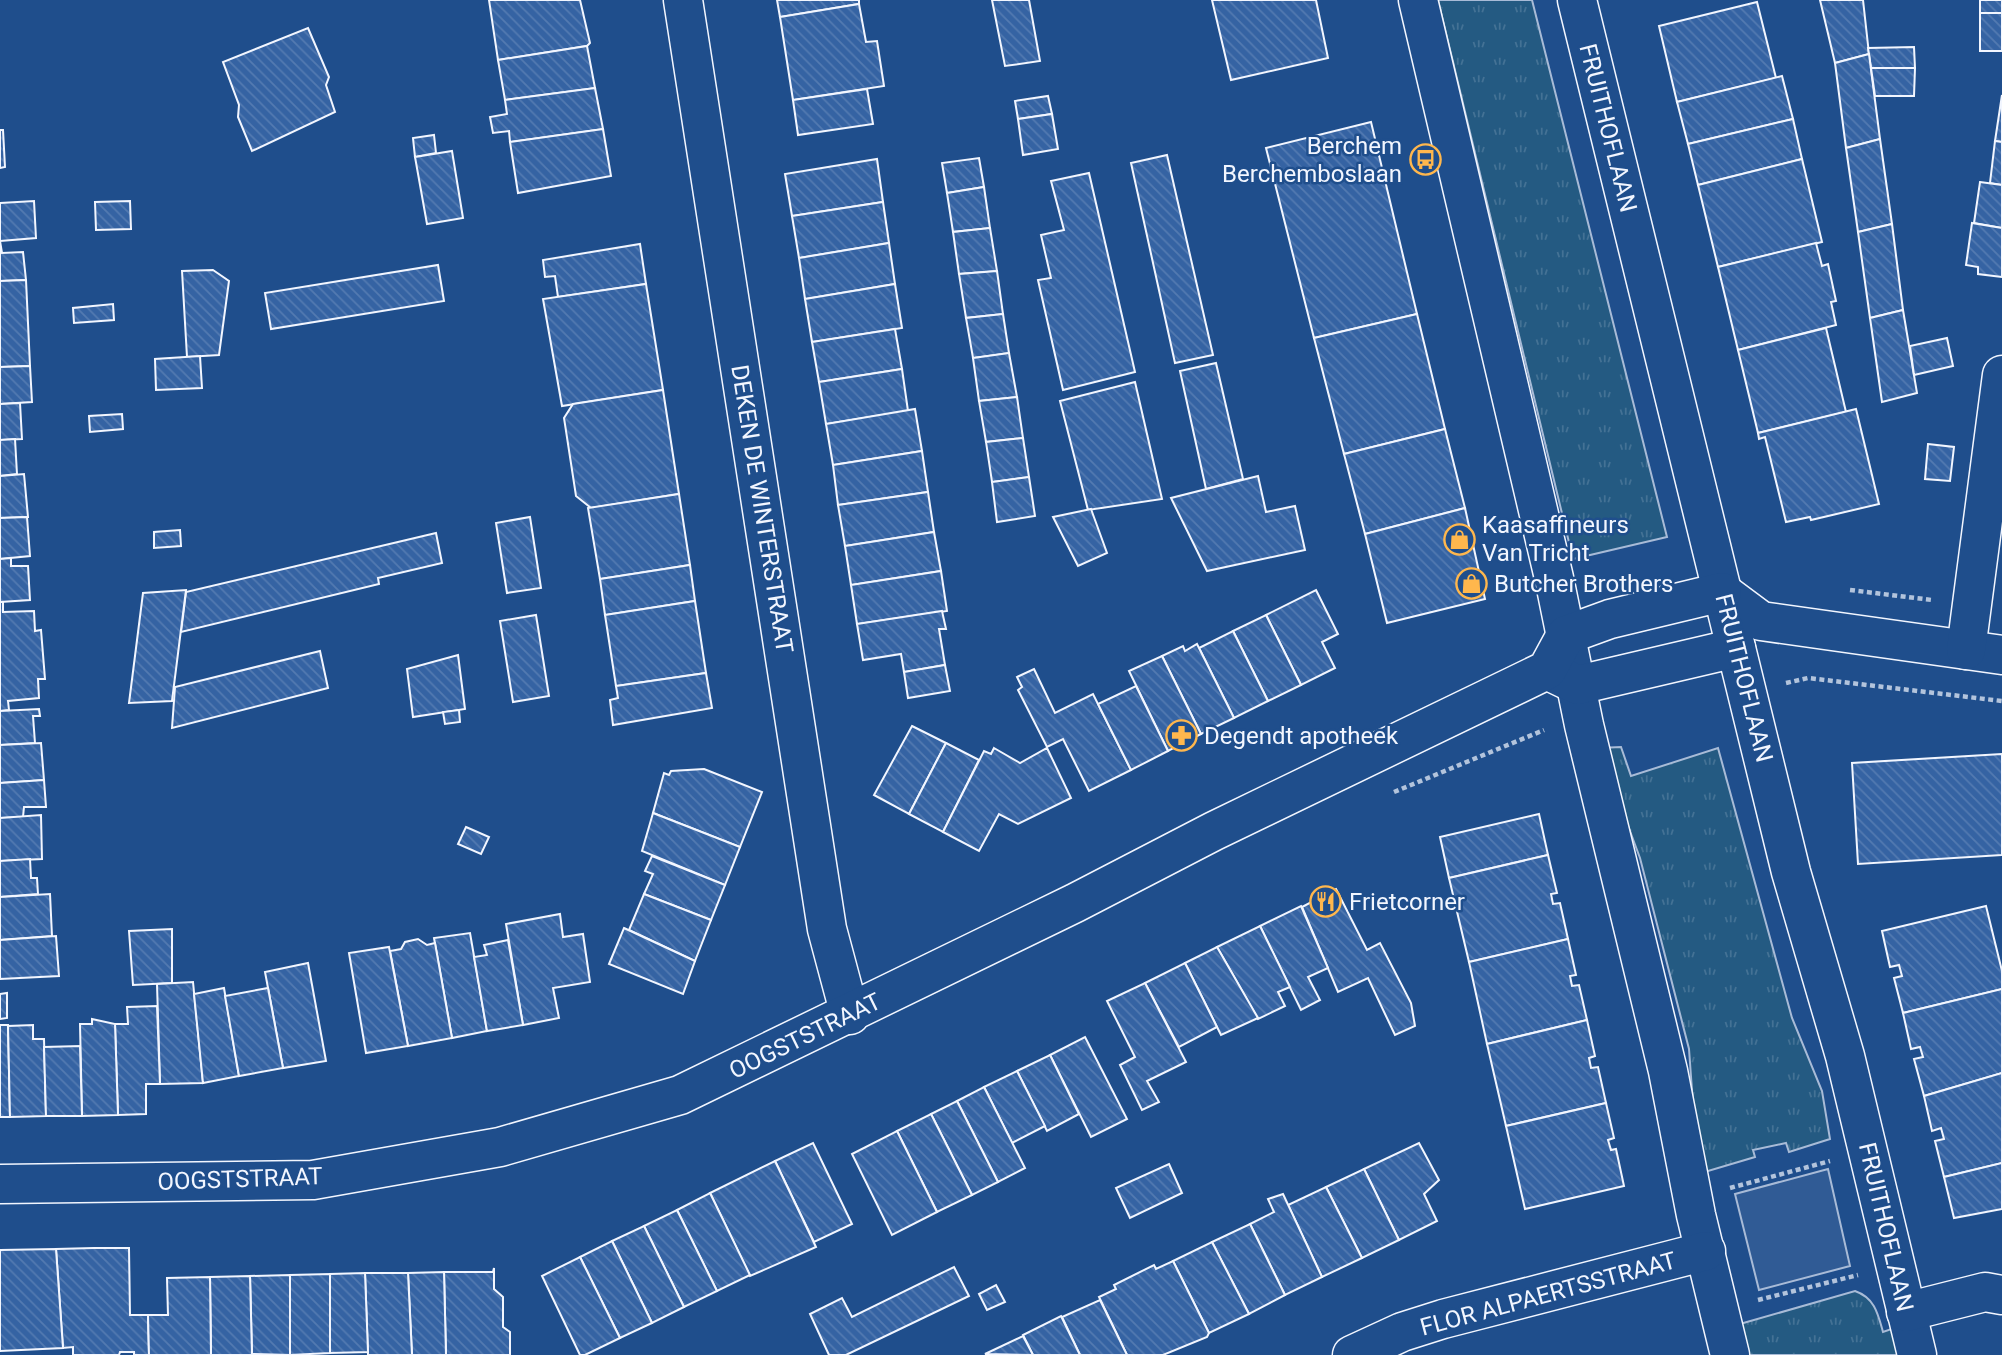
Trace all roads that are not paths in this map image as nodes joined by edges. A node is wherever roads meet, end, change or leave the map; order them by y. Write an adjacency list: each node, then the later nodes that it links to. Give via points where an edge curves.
1 (682, 0): 10 (street, DEKEN DE WINTERSTRAAT, via 827,929)
2 (1418, 0): 6 (street)
3 (1577, 0): 5 (street, FRUITHOFLAAN)
4 (2002, 375): 8 (street)
5 (1722, 592): 6 (street, via 1610,619); 7 (street)
6 (1566, 635): 9 (street)
7 (1748, 635): 8 (street); 9 (street, OOGSTSTRAAT); 14 (street, FRUITHOFLAAN, via 1791,872 1845,1056)
8 (1984, 652)
9 (1563, 678): 10 (street, OOGSTSTRAAT, via 1214,831); 12 (street, via 1584,725 1668,1070)
10 (850, 1015): 11 (street, OOGSTSTRAAT, via 680,1095 500,1147 313,1180)
11 (0, 1184)
12 (1710, 1269): 15 (street, FLOR ALPAERTSSTRAAT, via 1443,1320 1402,1332); 16 (street)
13 (2002, 1295): 14 (street, via 1985,1292)
14 (1906, 1312): 17 (street, FRUITHOFLAAN)
15 (1352, 1355)
16 (1730, 1355)
17 (1917, 1355)

